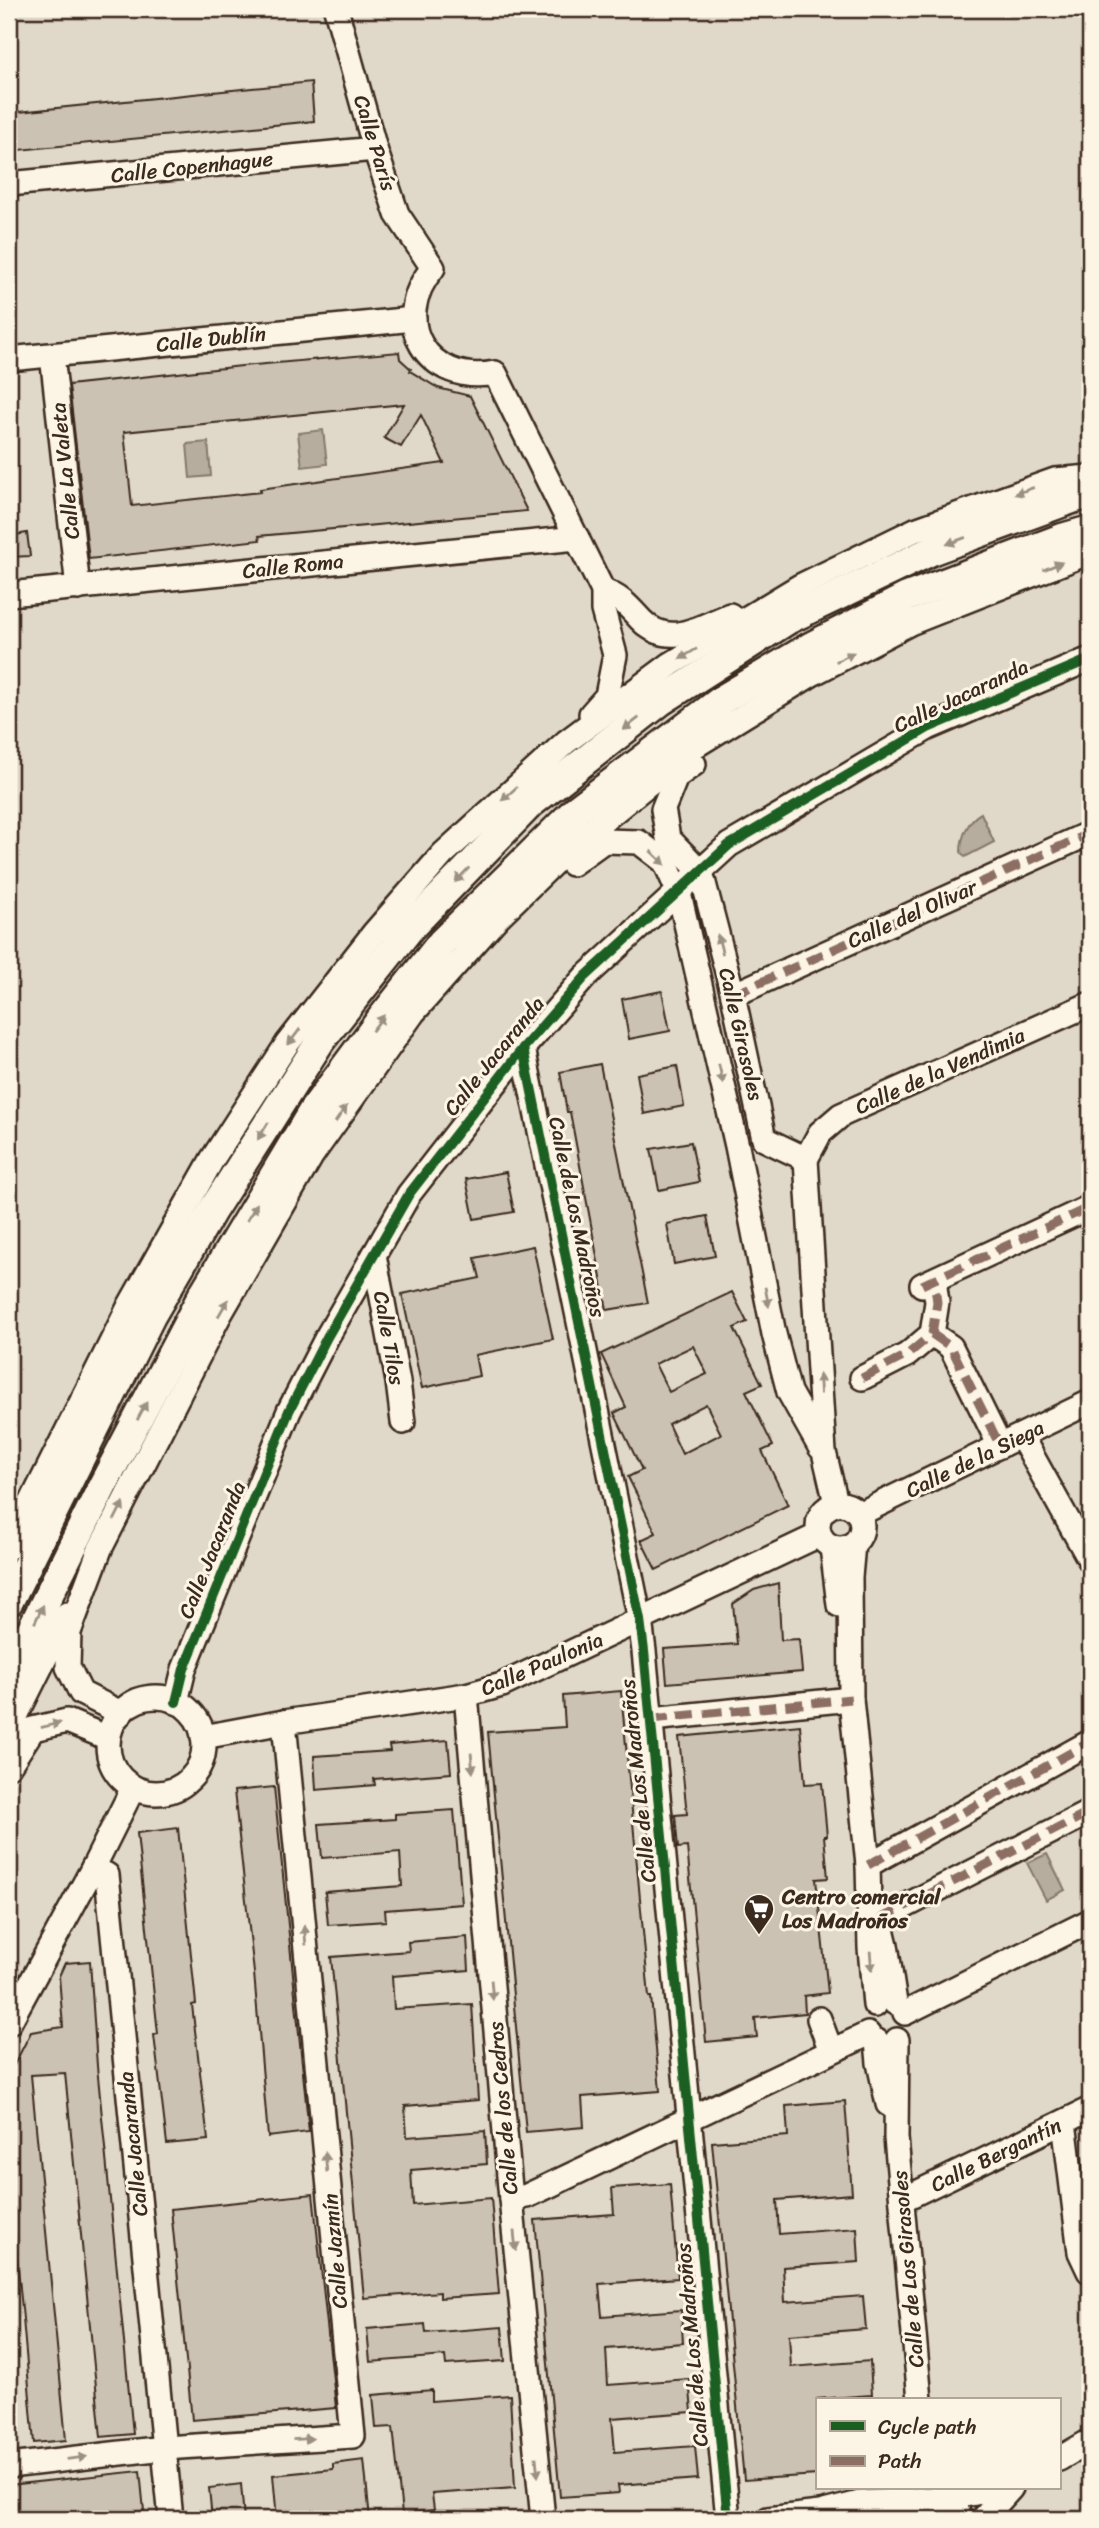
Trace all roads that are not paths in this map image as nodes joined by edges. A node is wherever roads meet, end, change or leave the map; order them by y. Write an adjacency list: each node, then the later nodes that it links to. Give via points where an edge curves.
1 (336, 9): 2 (street, Calle París)
2 (375, 149): 3 (street, Calle Copenhague); 4 (street, Calle París, via 397,214 433,268 420,286)
3 (9, 184)
4 (414, 319): 5 (street, Calle Dublín); 10 (street, via 422,346 441,366 467,375 495,373)
5 (52, 355): 6 (street, Calle Dublín); 13 (street, Calle La Valeta)
6 (9, 359)
7 (1090, 477): 12 (street, one-way to 12, via 1055,480 915,530)
8 (1090, 494): 43 (main road, one-way to 43, via 933,550 789,619 661,701 530,804 410,928 320,1040 151,1316)
9 (1090, 530): 45 (main road, one-way to 9, via 203,1294 314,1109 442,942 576,810 723,699 907,597)
10 (576, 538): 13 (street, Calle Roma); 14 (street)
11 (1090, 552): 17 (street, one-way to 11, via 910,623)
12 (800, 586): 14 (street, via 681,635 665,635 648,627 618,596); 18 (street, one-way to 18, via 671,664)
13 (78, 588): 15 (street, Calle Roma)
14 (603, 591): 18 (street, via 603,610 615,655 607,696)
15 (9, 594)
16 (1090, 659): 20 (street, Calle Jacaranda, via 928,728 729,845)
17 (812, 674): 20 (street, Calle Girasoles, via 676,777 663,809 668,838); 22 (street, via 695,746 568,849)
18 (566, 742): 40 (street, one-way to 40, via 443,854 287,1044 213,1158 130,1305)
19 (1090, 833): 23 (street, Calle del Olivar)
20 (701, 872): 21 (street, Calle Jacaranda); 23 (street, Calle Girasoles, one-way to 20)
21 (679, 893): 22 (street, Calle Girasoles, one-way to 21, via 604,841 639,842 664,862); 25 (street, Calle Jacaranda, via 585,977); 27 (street, Calle Girasoles, one-way to 27)
22 (498, 917): 41 (street, one-way to 22, via 219,1316 312,1155 413,1013)
23 (733, 995): 26 (street, Calle Girasoles)
24 (1090, 1004): 28 (street, Calle de la Vendimia, via 841,1115 820,1133)
25 (523, 1048): 30 (street, Calle Jacaranda, via 409,1194); 44 (street, Calle de Los Madroños)
26 (764, 1139): 27 (street); 28 (street)
27 (737, 1146): 36 (street, Calle Girasoles, one-way to 36, via 789,1392)
28 (806, 1158): 36 (street, Calle Girasoles, one-way to 28)
29 (1090, 1207): 31 (street, via 928,1282 937,1302)
30 (374, 1255): 34 (street, Calle Tilos); 48 (street, Calle Jacaranda, via 289,1411 184,1669)
31 (942, 1341): 32 (street); 35 (street)
32 (862, 1378)
33 (1090, 1402): 35 (street, Calle de la Siega)
34 (402, 1422)
35 (1011, 1441): 38 (street, Calle de la Siega); 42 (street)
36 (824, 1452): 37 (street, Calle Girasoles)
37 (836, 1503): 38 (street); 39 (street, via 827,1507 817,1522)
38 (859, 1514): 39 (street, via 859,1536)
39 (834, 1542): 44 (street, Calle Paulonia); 47 (street, via 834,1576)
40 (9, 1547)
41 (100, 1549): 49 (street, via 69,1632 68,1667 82,1693); 52 (street)
42 (1090, 1560)
43 (9, 1601)
44 (640, 1620): 46 (street, Calle Paulonia, via 502,1685); 50 (street, Calle de Los Madroños)
45 (9, 1675)
46 (466, 1695): 51 (street, Calle Paulonia); 71 (street, Calle de los Cedros, one-way to 71)
47 (851, 1699): 50 (street); 59 (street)
48 (176, 1702): 49 (street, via 147,1698); 53 (street, via 189,1710)
49 (121, 1713): 54 (street)
50 (651, 1719): 69 (street, Calle de Los Madroños)
51 (284, 1722): 53 (street, Calle Paulonia); 76 (street, Calle Jazmín, one-way to 51, via 353,2436)
52 (9, 1730)
53 (203, 1737): 57 (street, via 203,1752 190,1779 163,1793)
54 (108, 1738): 56 (street, one-way to 54, via 33,1730 67,1721); 57 (street, via 113,1767)
55 (1090, 1742): 59 (street)
56 (9, 1766)
57 (133, 1788): 60 (street)
58 (1090, 1812): 61 (street)
59 (868, 1867): 61 (street); 63 (street, one-way to 63, via 870,1948)
60 (93, 1868): 65 (street); 76 (street, Calle Jacaranda, via 107,1875)
61 (880, 1919): 63 (street)
62 (1090, 1920): 63 (street)
63 (891, 2007): 66 (street, via 907,2022 904,2033); 66 (street, via 867,2012 865,2024)
64 (819, 2019): 67 (street)
65 (9, 2023)
66 (881, 2038): 67 (street); 72 (street, Calle de Los Girasoles, via 879,2063 896,2138)
67 (831, 2051): 69 (street)
68 (1090, 2109): 70 (street, Calle Bergantín)
69 (690, 2116): 71 (street, via 527,2196); 85 (street, Calle de Los Madroños)
70 (1064, 2122): 72 (street, Calle Bergantín); 73 (street, via 1080,2252)
71 (511, 2199): 84 (street, Calle de los Cedros, one-way to 84)
72 (902, 2200): 74 (street, Calle de Los Girasoles)
73 (1089, 2271)
74 (920, 2398)
75 (1090, 2441): 77 (street)
76 (164, 2448): 78 (street, Calle Jazmín, one-way to 76); 83 (street, Calle Jacaranda)
77 (1060, 2458)
78 (9, 2466)
79 (995, 2490): 81 (street)
80 (1009, 2490): 90 (street)
81 (934, 2505): 82 (street, via 860,2503); 88 (street, via 917,2504); 89 (street, via 955,2504)
82 (820, 2513): 86 (street); 87 (street)
83 (171, 2519)
84 (542, 2519)
85 (728, 2519)
86 (768, 2519)
87 (886, 2519)
88 (910, 2519)
89 (960, 2519)
90 (983, 2519)

